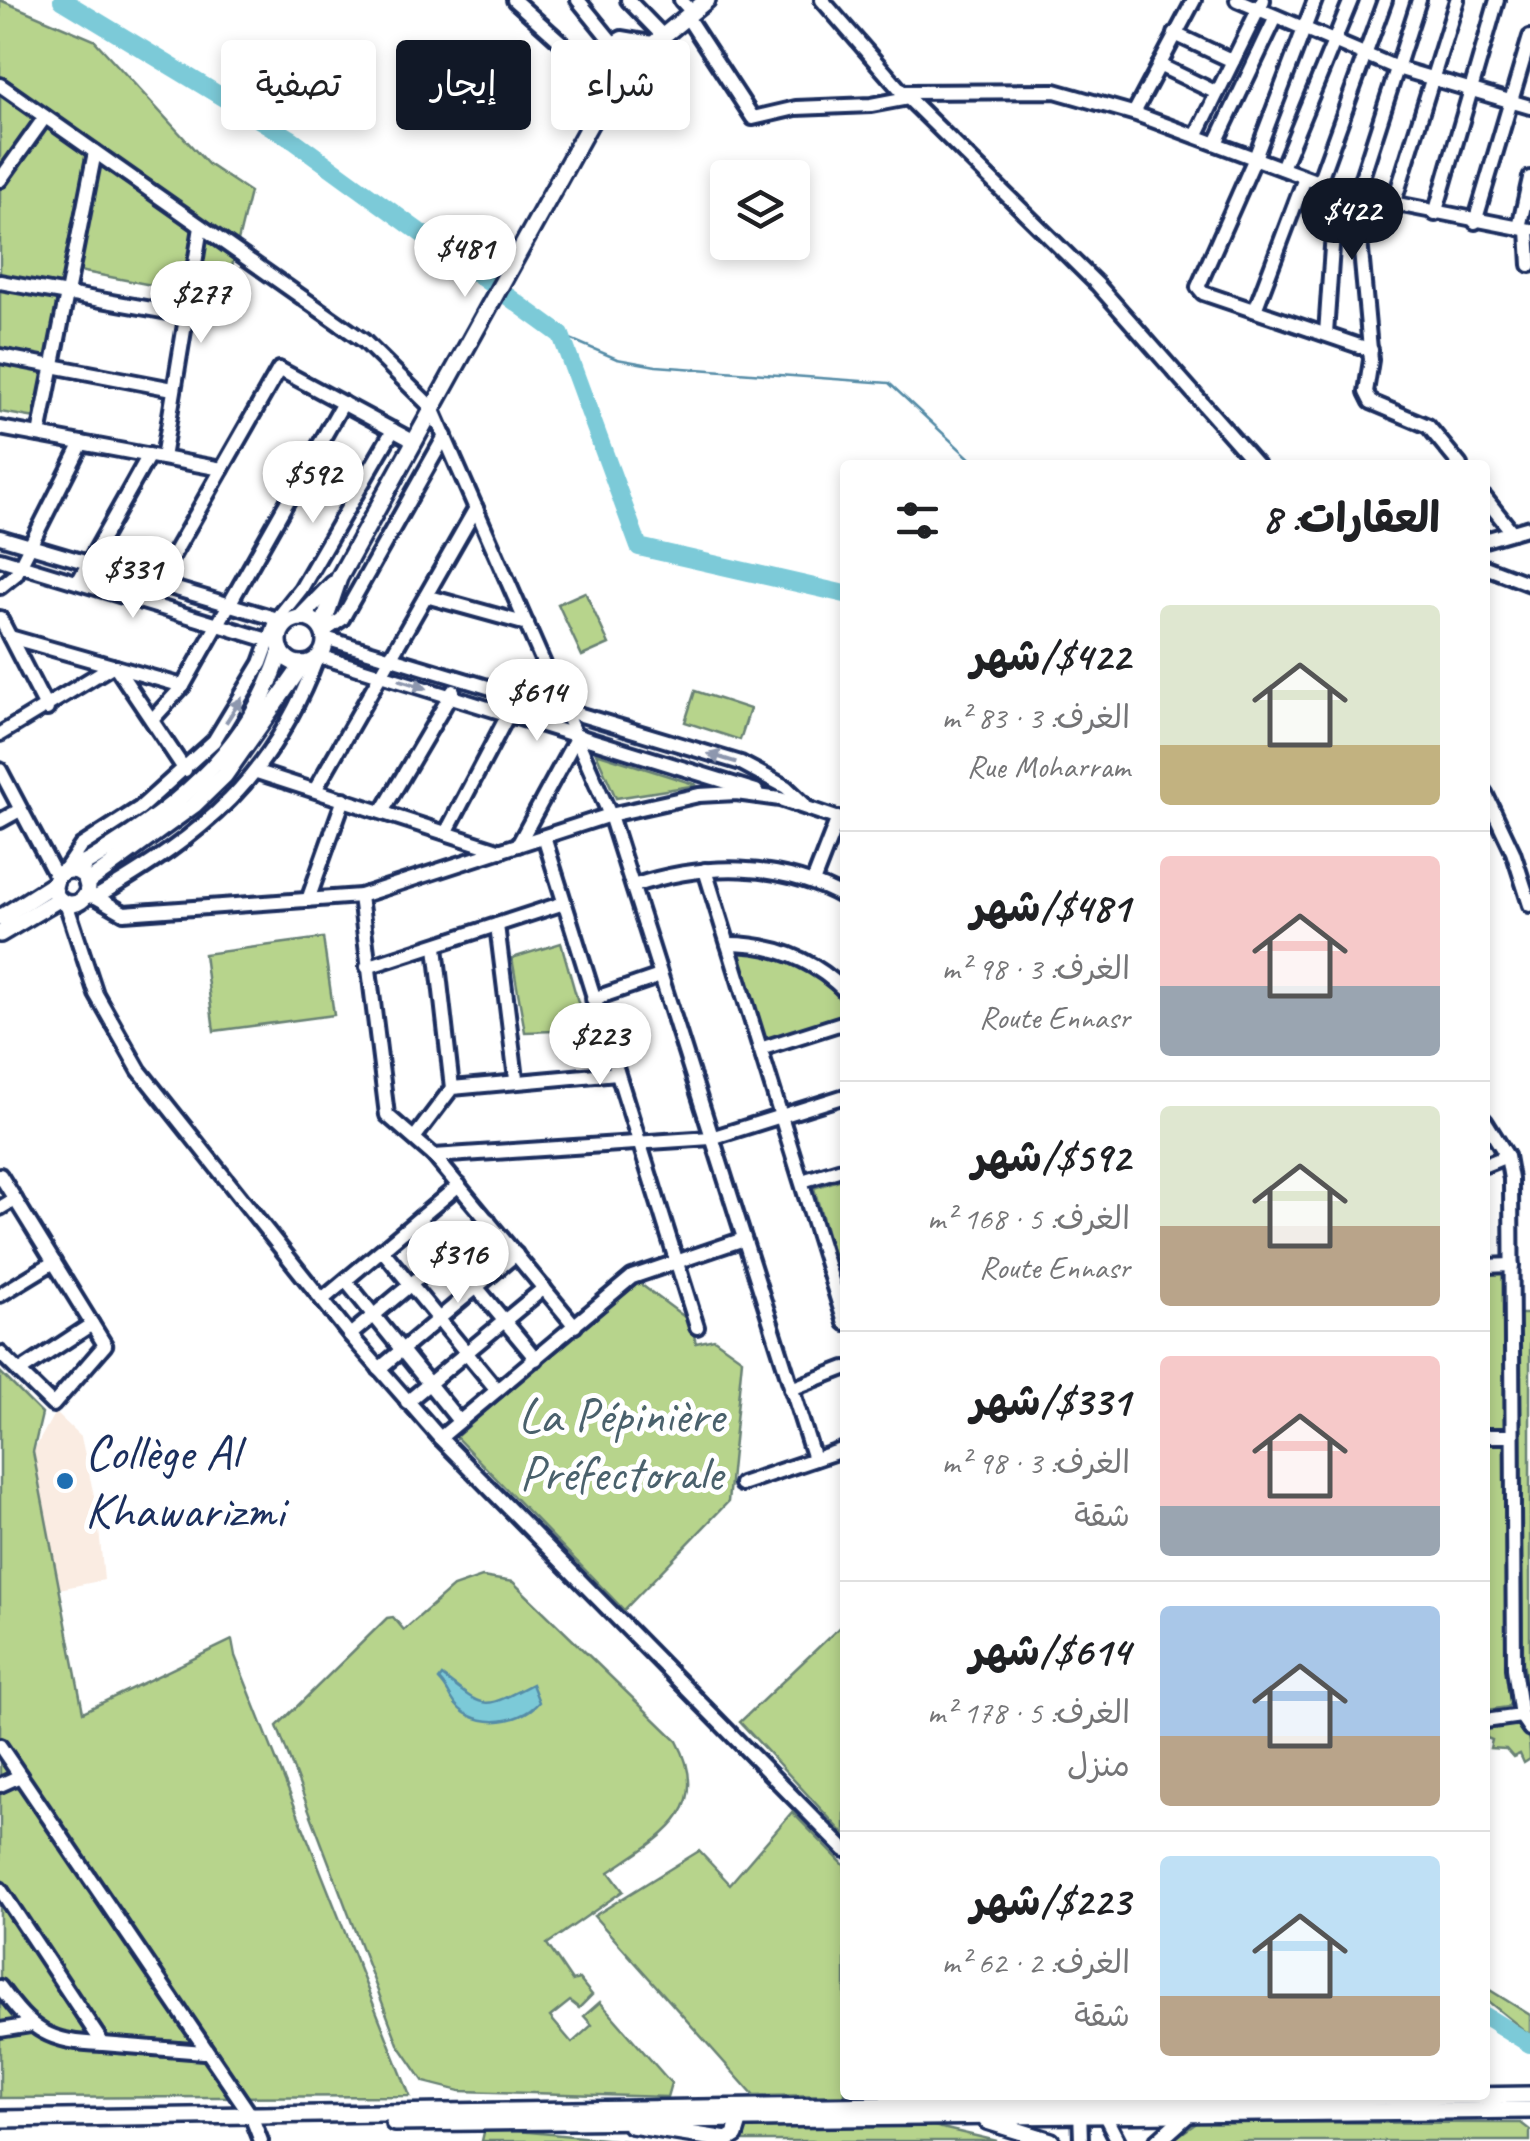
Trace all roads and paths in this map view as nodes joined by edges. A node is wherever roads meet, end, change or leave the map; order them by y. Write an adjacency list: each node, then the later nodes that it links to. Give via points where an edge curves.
1 (578, 0): 22 (street)
2 (628, 0): 20 (street)
3 (708, 0): 15 (main road)
4 (822, 0): 33 (street)
5 (1194, 0): 18 (street)
6 (1237, 0): 14 (street)
7 (1316, 0): 17 (street)
8 (1351, 0): 24 (street)
9 (1385, 0): 25 (street)
10 (1419, 0): 28 (street)
11 (1457, 0): 29 (street)
12 (1496, 0): 31 (street)
13 (521, 2): 21 (street)
14 (1260, 5): 16 (street); 26 (street)
15 (687, 10): 20 (main road); 33 (street, via 753,118)
16 (1276, 17): 17 (street); 39 (street)
17 (1305, 29): 24 (street); 41 (street)
18 (1175, 34): 26 (street); 27 (street)
19 (1530, 37): 34 (street)
20 (657, 39): 23 (street); 64 (main road, via 618,73)
21 (560, 40)
22 (610, 40)
23 (618, 40)
24 (1336, 42): 25 (street); 42 (street)
25 (1364, 54): 28 (street); 45 (street)
26 (1233, 61): 32 (street)
27 (1159, 65): 32 (street); 36 (street)
28 (1397, 68): 29 (street); 47 (street)
29 (1432, 80): 31 (street); 48 (street)
30 (0, 85): 37 (street)
31 (1470, 90): 34 (street); 49 (street)
32 (1218, 93): 38 (street)
33 (905, 95): 36 (street, via 1055,91); 72 (street, via 1096,284)
34 (1511, 102): 35 (street); 50 (street)
35 (1530, 106)
36 (1134, 113): 38 (street)
37 (45, 117): 40 (street); 44 (street)
38 (1196, 136): 39 (street)
39 (1216, 142): 41 (street)
40 (94, 152): 51 (street); 55 (street)
41 (1256, 158): 42 (street); 56 (street, via 1198,284 1203,294)
42 (1282, 168): 45 (street)
43 (1530, 178): 52 (street)
44 (0, 180)
45 (1312, 180): 46 (street); 56 (street)
46 (1336, 189): 47 (street); 58 (street)
47 (1356, 196): 48 (street); 59 (street)
48 (1393, 205): 49 (street)
49 (1435, 214): 50 (street)
50 (1475, 222): 52 (street)
51 (201, 227): 57 (street); 64 (street, via 364,341)
52 (1526, 230): 53 (street)
53 (1530, 265)
54 (0, 282): 55 (street)
55 (67, 292): 57 (street); 61 (street)
56 (1255, 310): 58 (street)
57 (184, 315): 62 (street)
58 (1326, 334): 59 (street)
59 (1371, 350): 73 (street, via 1368,400 1428,426)
60 (0, 356): 61 (street)
61 (52, 366): 62 (street); 67 (street)
62 (174, 389): 71 (street)
63 (343, 403): 66 (street); 74 (street, via 278,369); 92 (street)
64 (432, 408): 68 (street); 69 (main road)
65 (0, 428): 67 (street)
66 (393, 430): 69 (street); 94 (street)
67 (39, 435): 70 (street)
68 (444, 436): 76 (street); 97 (street, via 342,619)
69 (415, 442): 86 (main road)
70 (82, 443): 71 (street); 81 (street)
71 (156, 456): 74 (street); 83 (street)
72 (1253, 460)
73 (1456, 460)
74 (222, 469): 88 (street)
75 (1490, 504): 78 (street)
76 (476, 508): 91 (street); 96 (street)
77 (1530, 528): 78 (street)
78 (1512, 532): 80 (street)
79 (0, 537): 81 (street)
80 (1490, 539)
81 (31, 546): 83 (street); 84 (street)
82 (0, 559): 84 (street)
83 (91, 564): 87 (street); 88 (street)
84 (19, 565): 87 (street); 90 (street)
85 (1490, 569): 89 (street)
86 (339, 578): 94 (main road); 97 (main road)
87 (78, 582): 95 (street)
88 (156, 583): 92 (street)
89 (1530, 584)
90 (0, 586)
91 (426, 596): 96 (street); 101 (street)
92 (228, 604): 94 (street); 95 (street)
93 (0, 618): 98 (street)
94 (288, 620): 97 (main road, via 312,620); 99 (main road)
95 (216, 624): 99 (street); 105 (street)
96 (527, 624): 108 (street)
97 (323, 632): 100 (main road); 101 (street)
98 (10, 637): 102 (street); 109 (street)
99 (275, 644): 100 (main road, via 292,662); 115 (street, one-way to 99, via 214,741); 135 (main road, via 270,685 216,767)
100 (313, 659): 103 (street); 116 (street); 135 (main road, via 225,776 194,805)
101 (390, 659): 103 (street); 104 (street)
102 (114, 666): 105 (street); 109 (street); 111 (street)
103 (382, 674): 106 (street, one-way to 106); 117 (street)
104 (457, 680): 106 (street); 107 (street)
105 (184, 686): 111 (street)
106 (451, 696): 110 (street); 123 (street)
107 (513, 696): 108 (street); 110 (street)
108 (564, 708): 113 (street); 121 (street, one-way to 108, via 741,763)
109 (47, 709): 112 (street)
110 (510, 713): 113 (street); 128 (street)
111 (152, 720): 115 (street)
112 (0, 734)
113 (573, 736): 118 (street, via 737,782); 124 (street); 130 (street)
114 (0, 770): 122 (street)
115 (185, 770): 135 (street, via 81,846)
116 (257, 772): 117 (street); 135 (street, via 205,827)
117 (315, 790): 119 (street)
118 (768, 797): 121 (street); 124 (street, via 712,794)
119 (344, 800): 123 (street); 138 (street)
120 (1490, 804): 140 (street)
121 (806, 806): 125 (street)
122 (18, 811): 126 (street); 135 (street)
123 (382, 812): 128 (street)
124 (610, 814): 129 (street); 134 (street)
125 (840, 818)
126 (0, 820)
127 (840, 823): 133 (street)
128 (447, 831): 131 (street)
129 (544, 837): 130 (street); 139 (street)
130 (518, 846): 131 (street)
131 (501, 851): 136 (street)
132 (705, 870): 133 (street, via 754,869); 134 (street); 144 (street)
133 (813, 882): 137 (street)
134 (633, 886): 147 (street)
135 (72, 888): 138 (street, via 124,914); 141 (main road); 143 (main road); 186 (street, via 75,924 96,994 139,1070)
136 (360, 896): 138 (street); 146 (street)
137 (840, 896)
138 (308, 900)
139 (564, 903): 142 (street); 149 (street)
140 (1530, 905)
141 (0, 918)
142 (497, 925): 145 (street); 153 (street)
143 (0, 934)
144 (728, 944): 148 (street, via 790,954); 151 (street)
145 (436, 947): 146 (street); 154 (street)
146 (368, 968): 158 (street, via 387,1115)
147 (660, 976): 149 (street); 159 (street)
148 (840, 987)
149 (593, 999): 152 (street)
150 (840, 1024): 151 (street)
151 (760, 1048): 156 (street)
152 (617, 1072): 153 (street); 160 (street)
153 (516, 1079): 154 (street)
154 (452, 1088): 158 (street)
155 (840, 1098): 156 (street)
156 (782, 1116): 159 (street); 166 (street)
157 (1490, 1128): 162 (street)
158 (415, 1136): 161 (street)
159 (711, 1138): 160 (street); 172 (street)
160 (639, 1140): 161 (street); 176 (street)
161 (434, 1156): 167 (street)
162 (1507, 1156): 163 (street); 178 (street)
163 (1490, 1163)
164 (840, 1169): 166 (street)
165 (0, 1175): 168 (street)
166 (802, 1180): 182 (street)
167 (459, 1185): 170 (street); 171 (street)
168 (15, 1199): 169 (street); 177 (street)
169 (0, 1208)
170 (420, 1219): 173 (street); 174 (street)
171 (488, 1220): 174 (street); 175 (street)
172 (744, 1239): 176 (street); 202 (street)
173 (383, 1251): 180 (street); 181 (street)
174 (449, 1254): 181 (street); 183 (street)
175 (516, 1254): 183 (street); 184 (street)
176 (676, 1260): 191 (street, via 632,1277); 192 (street)
177 (54, 1262): 185 (street); 190 (street)
178 (1512, 1265): 179 (street); 207 (street)
179 (1490, 1266)
180 (346, 1281): 186 (street); 187 (street)
181 (413, 1284): 187 (street); 188 (street)
182 (840, 1285)
183 (477, 1286): 188 (street); 189 (street)
184 (544, 1288): 189 (street); 191 (street)
185 (0, 1295)
186 (322, 1300): 193 (street)
187 (372, 1316): 193 (street); 194 (street)
188 (440, 1318): 194 (street); 195 (street)
189 (504, 1320): 195 (street); 197 (street)
190 (92, 1324): 200 (street); 200 (street, via 105,1345 53,1405)
191 (575, 1326): 197 (street)
192 (697, 1327)
193 (350, 1335): 198 (street)
194 (402, 1350): 198 (street); 201 (street)
195 (468, 1352): 201 (street); 203 (street)
196 (0, 1354): 200 (street)
197 (536, 1359): 203 (street)
198 (379, 1370): 204 (street)
199 (840, 1370): 202 (street)
200 (19, 1372)
201 (429, 1383): 204 (street); 205 (street)
202 (790, 1389): 210 (street)
203 (498, 1390): 205 (street)
204 (407, 1402): 208 (street)
205 (460, 1422): 208 (street)
206 (1490, 1436): 207 (street)
207 (1512, 1436): 212 (street, via 1514,1668)
208 (440, 1438): 218 (street)
209 (840, 1451): 210 (street)
210 (814, 1459): 211 (street)
211 (741, 1484)
212 (1521, 1716): 213 (street); 214 (street)
213 (1490, 1720)
214 (1530, 1729)
215 (0, 1746): 216 (street)
216 (20, 1776): 217 (street); 224 (street)
217 (0, 1785)
218 (840, 1845)
219 (0, 1889): 223 (street)
220 (1, 1991): 221 (street)
221 (31, 2026): 222 (street); 223 (street, via 62,2042)
222 (0, 2030)
223 (104, 2044): 224 (street)
224 (204, 2052): 235 (street)
225 (1530, 2096): 228 (main road)
226 (1226, 2100): 229 (main road)
227 (1430, 2100): 228 (main road)
228 (1497, 2103): 230 (main road); 232 (main road)
229 (1089, 2105): 231 (main road); 232 (main road); 233 (main road); 239 (street); 240 (street)
230 (1530, 2110)
231 (742, 2114): 233 (main road); 235 (main road); 235 (main road)
232 (1188, 2114): 241 (main road)
233 (974, 2117): 238 (main road)
234 (0, 2119): 235 (main road)
235 (252, 2119): 236 (main road); 237 (street)
236 (0, 2128)
237 (262, 2141)
238 (1051, 2141)
239 (1081, 2141)
240 (1118, 2141)
241 (1158, 2141)

